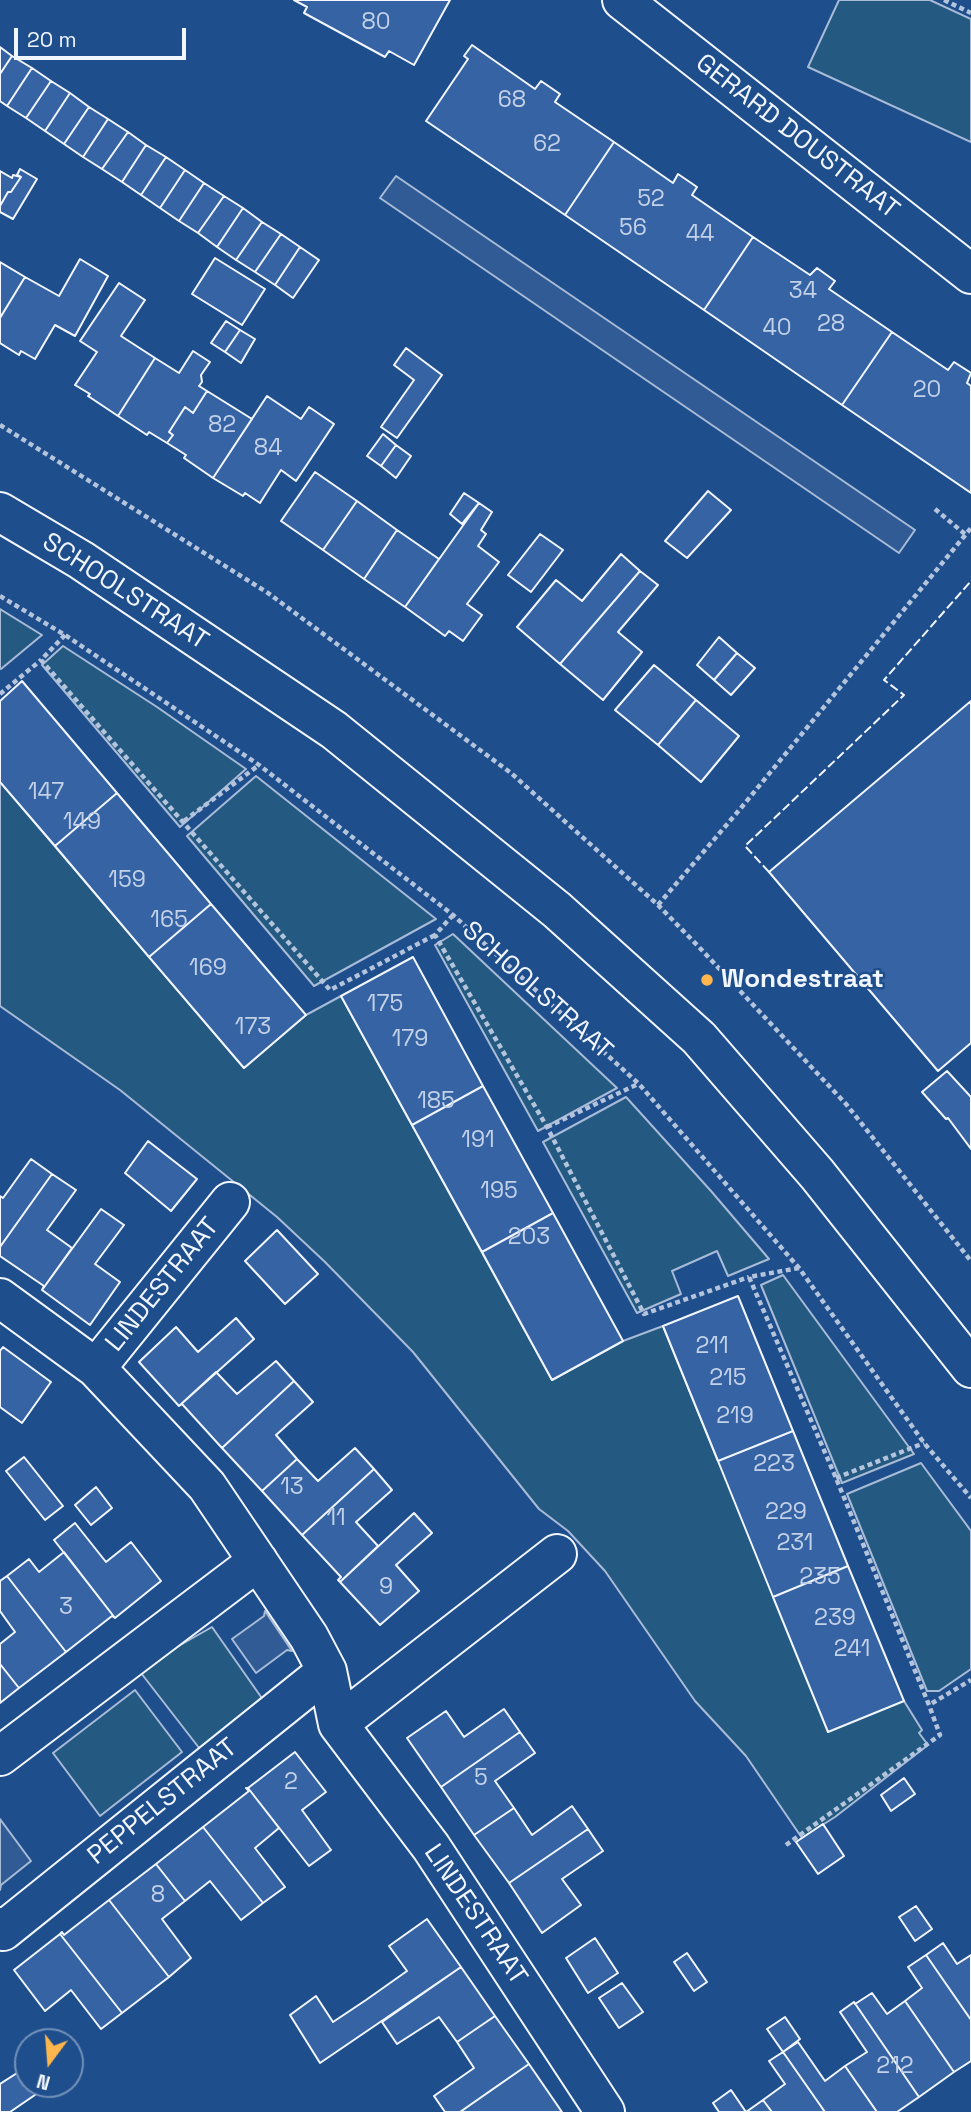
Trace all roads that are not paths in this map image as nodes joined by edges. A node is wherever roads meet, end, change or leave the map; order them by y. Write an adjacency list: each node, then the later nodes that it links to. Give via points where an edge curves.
1 (622, 0): 2 (street, GERARD DOUSTRAAT)
2 (971, 274)
3 (0, 512): 7 (street, SCHOOLSTRAAT, via 81,560 334,730 557,910 699,1038 817,1174)
4 (230, 1202): 6 (street, LINDESTRAAT)
5 (0, 1298): 6 (street, LINDESTRAAT)
6 (96, 1368): 9 (street, LINDESTRAAT, via 207,1486)
7 (971, 1368)
8 (557, 1554): 11 (street)
9 (258, 1561): 10 (street, LINDESTRAAT); 12 (street)
10 (327, 1671): 11 (street, LINDESTRAAT); 13 (street, PEPPELSTRAAT, via 3,1931)
11 (338, 1724): 14 (street, LINDESTRAAT, via 431,1847)
12 (0, 1756)
13 (0, 1927)
14 (605, 2112)

